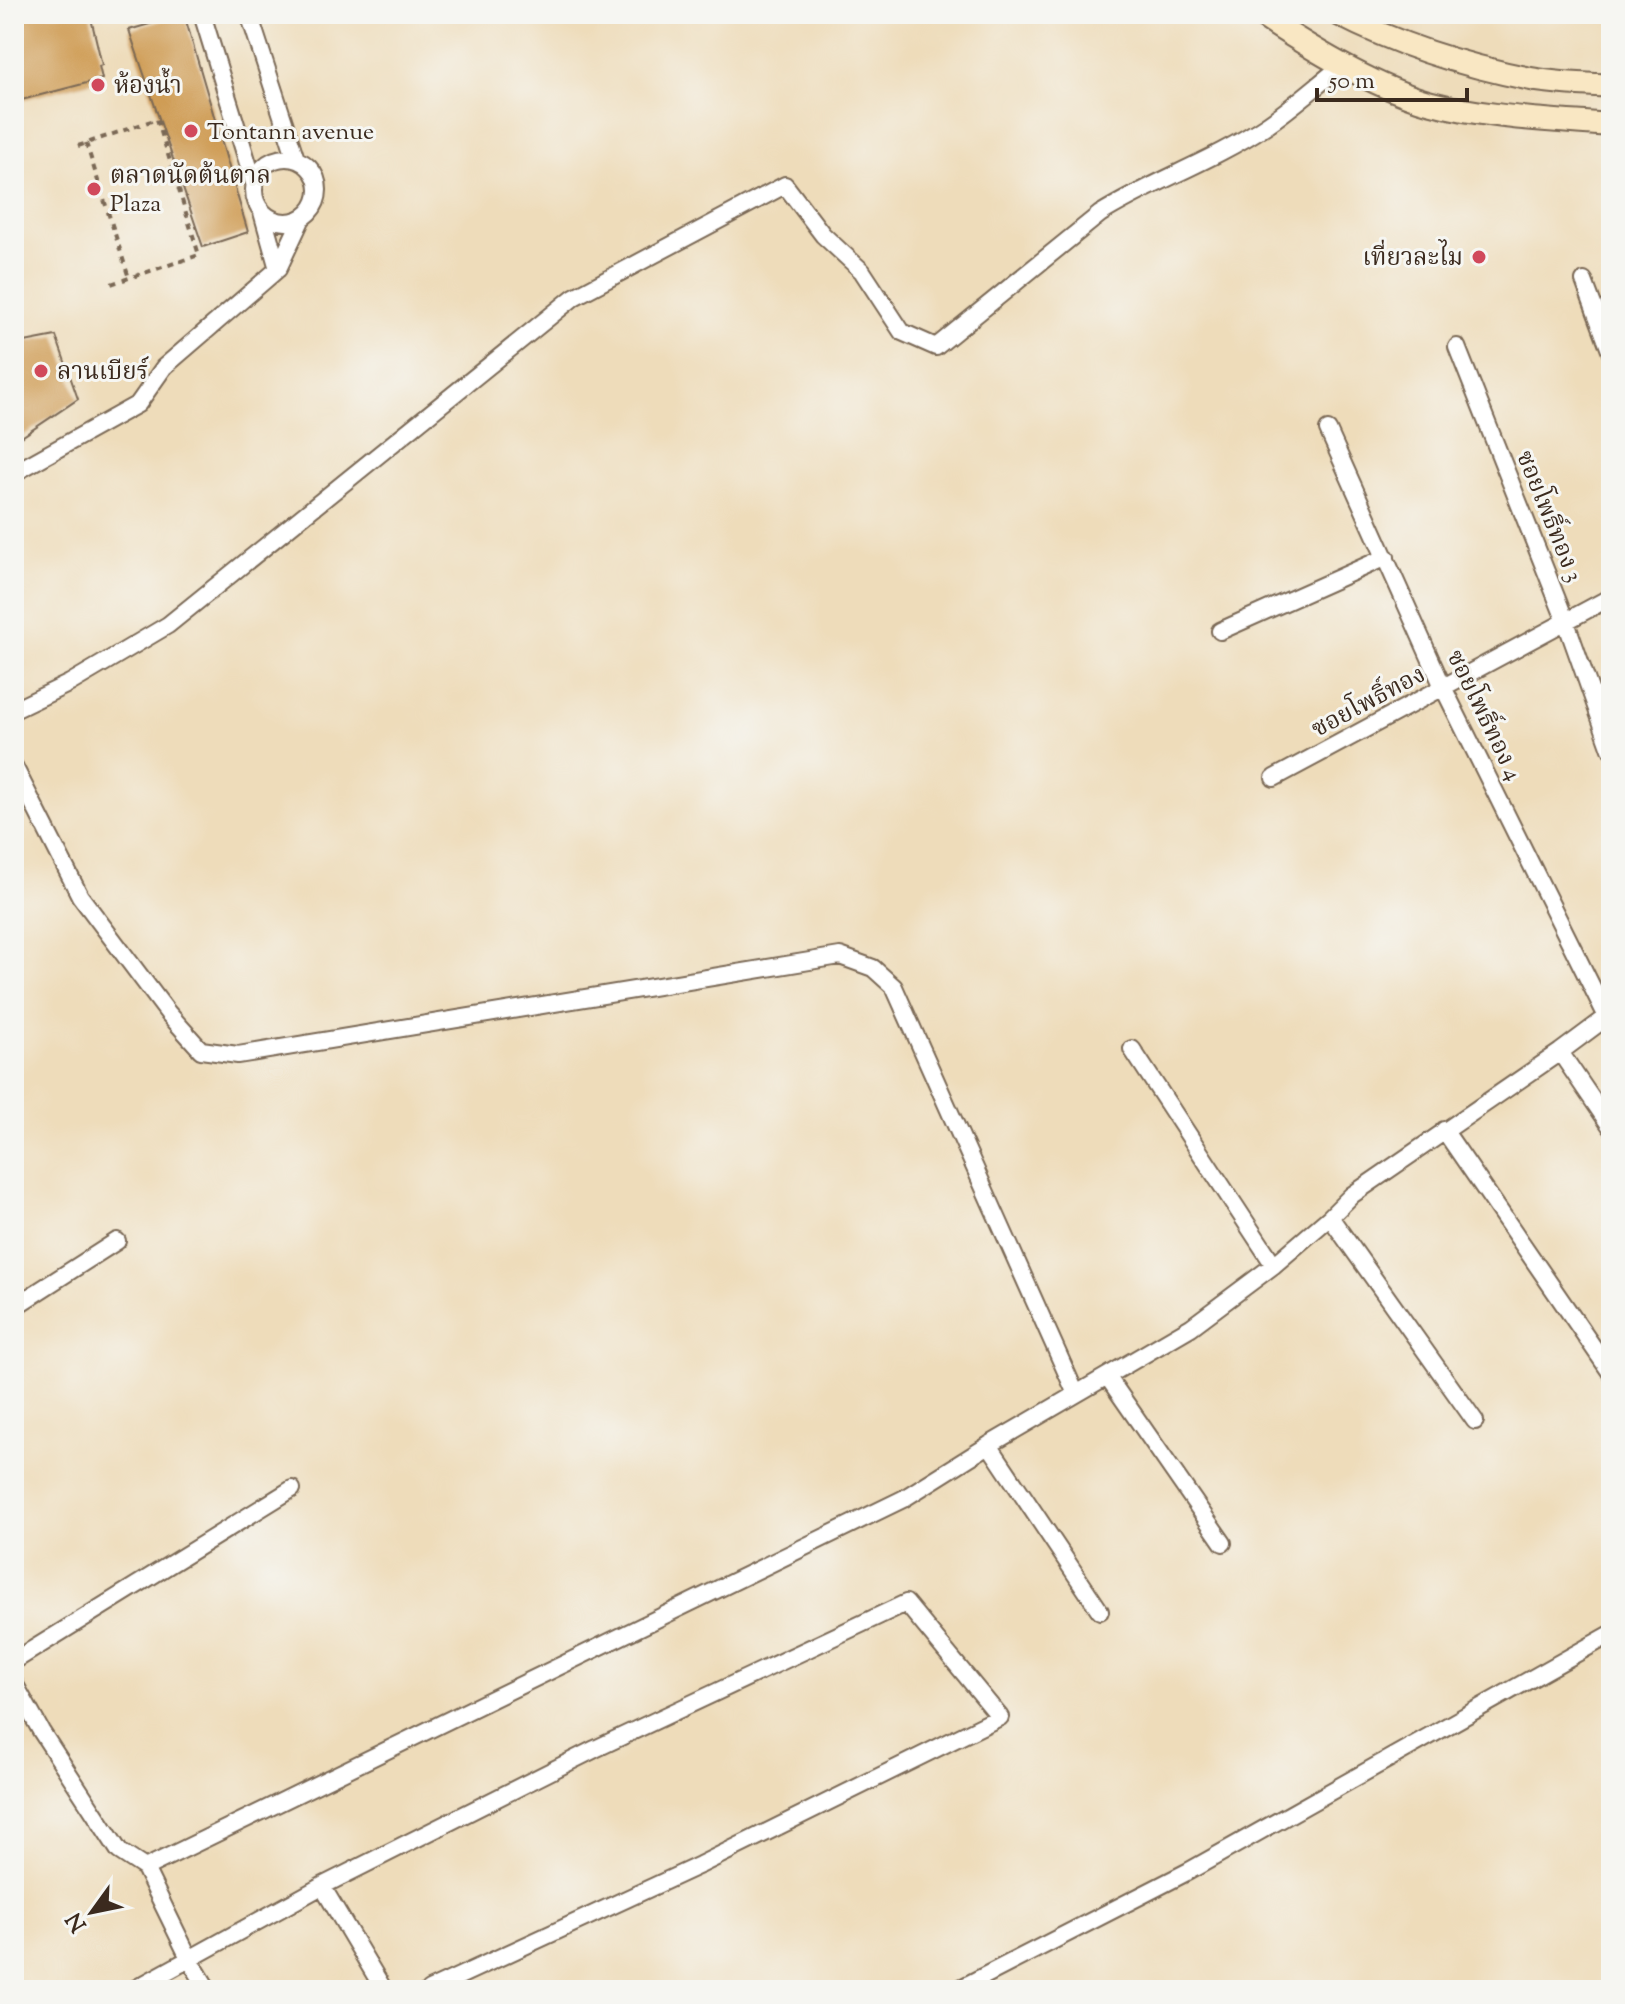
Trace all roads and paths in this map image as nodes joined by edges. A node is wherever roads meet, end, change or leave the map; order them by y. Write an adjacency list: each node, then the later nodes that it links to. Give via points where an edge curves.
1 (202, 14): 11 (street)
2 (249, 14): 10 (street)
3 (1259, 14): 5 (main road)
4 (1338, 14): 6 (main road, via 1374,33 1458,61 1533,79)
5 (1343, 65): 7 (main road, via 1426,101 1471,112); 27 (street, via 1265,126 1100,214 936,347 902,332 862,271 823,235 785,185 574,297 168,625)
6 (1611, 86)
7 (1611, 125)
8 (86, 143): 9 (path); 15 (path); 15 (path, via 157,119 199,255)
9 (78, 146)
10 (296, 159): 11 (street, via 274,160); 13 (street, via 317,182 315,203)
11 (254, 183): 12 (street)
12 (262, 212): 13 (street, via 281,222); 14 (street)
13 (302, 218): 14 (street)
14 (278, 269): 21 (street, via 164,367 138,404)
15 (129, 278): 17 (path)
16 (1584, 281): 19 (street)
17 (111, 284)
18 (1457, 347): 24 (street, ซอยโพธิ์ทอง 3)
19 (1611, 353)
20 (1328, 430): 22 (street, ซอยโพธิ์ทอง 4)
21 (14, 473)
22 (1386, 557): 25 (street); 26 (street, ซอยโพธิ์ทอง 4)
23 (1611, 597): 24 (street, ซอยโพธิ์ทอง)
24 (1566, 622): 26 (street, ซอยโพธิ์ทอง); 28 (street, ซอยโพธิ์ทอง 3)
25 (1220, 631)
26 (1443, 687): 30 (street, ซอยโพธิ์ทอง); 31 (street, ซอยโพธิ์ทอง 4)
27 (14, 710)
28 (1611, 749)
29 (14, 766): 42 (street, via 80,896 201,1050 238,1055 840,956 873,968 894,987)
30 (1274, 778)
31 (1609, 1017): 33 (street)
32 (1132, 1049): 38 (street)
33 (1560, 1052): 34 (street); 35 (street)
34 (1611, 1127)
35 (1444, 1130): 36 (street, via 1352,1195); 40 (street)
36 (1330, 1217): 38 (street); 43 (street)
37 (117, 1241): 39 (street)
38 (1274, 1265): 41 (street, via 1191,1327)
39 (14, 1307)
40 (1611, 1373)
41 (1107, 1376): 42 (street); 46 (street)
42 (1076, 1394): 44 (street)
43 (1475, 1421)
44 (989, 1445): 47 (street); 51 (street, via 903,1499)
45 (292, 1489): 49 (street)
46 (1223, 1543)
47 (1100, 1611)
48 (1611, 1634): 58 (street, via 1189,1871)
49 (14, 1661)
50 (14, 1683): 51 (street, via 119,1851)
51 (145, 1868): 53 (street)
52 (322, 1886): 53 (street); 56 (street); 57 (street, via 595,1749 906,1603 1000,1717 700,1865)
53 (190, 1960): 54 (street); 55 (street)
54 (133, 1990)
55 (208, 1990)
56 (384, 1990)
57 (429, 1990)
58 (957, 1990)

